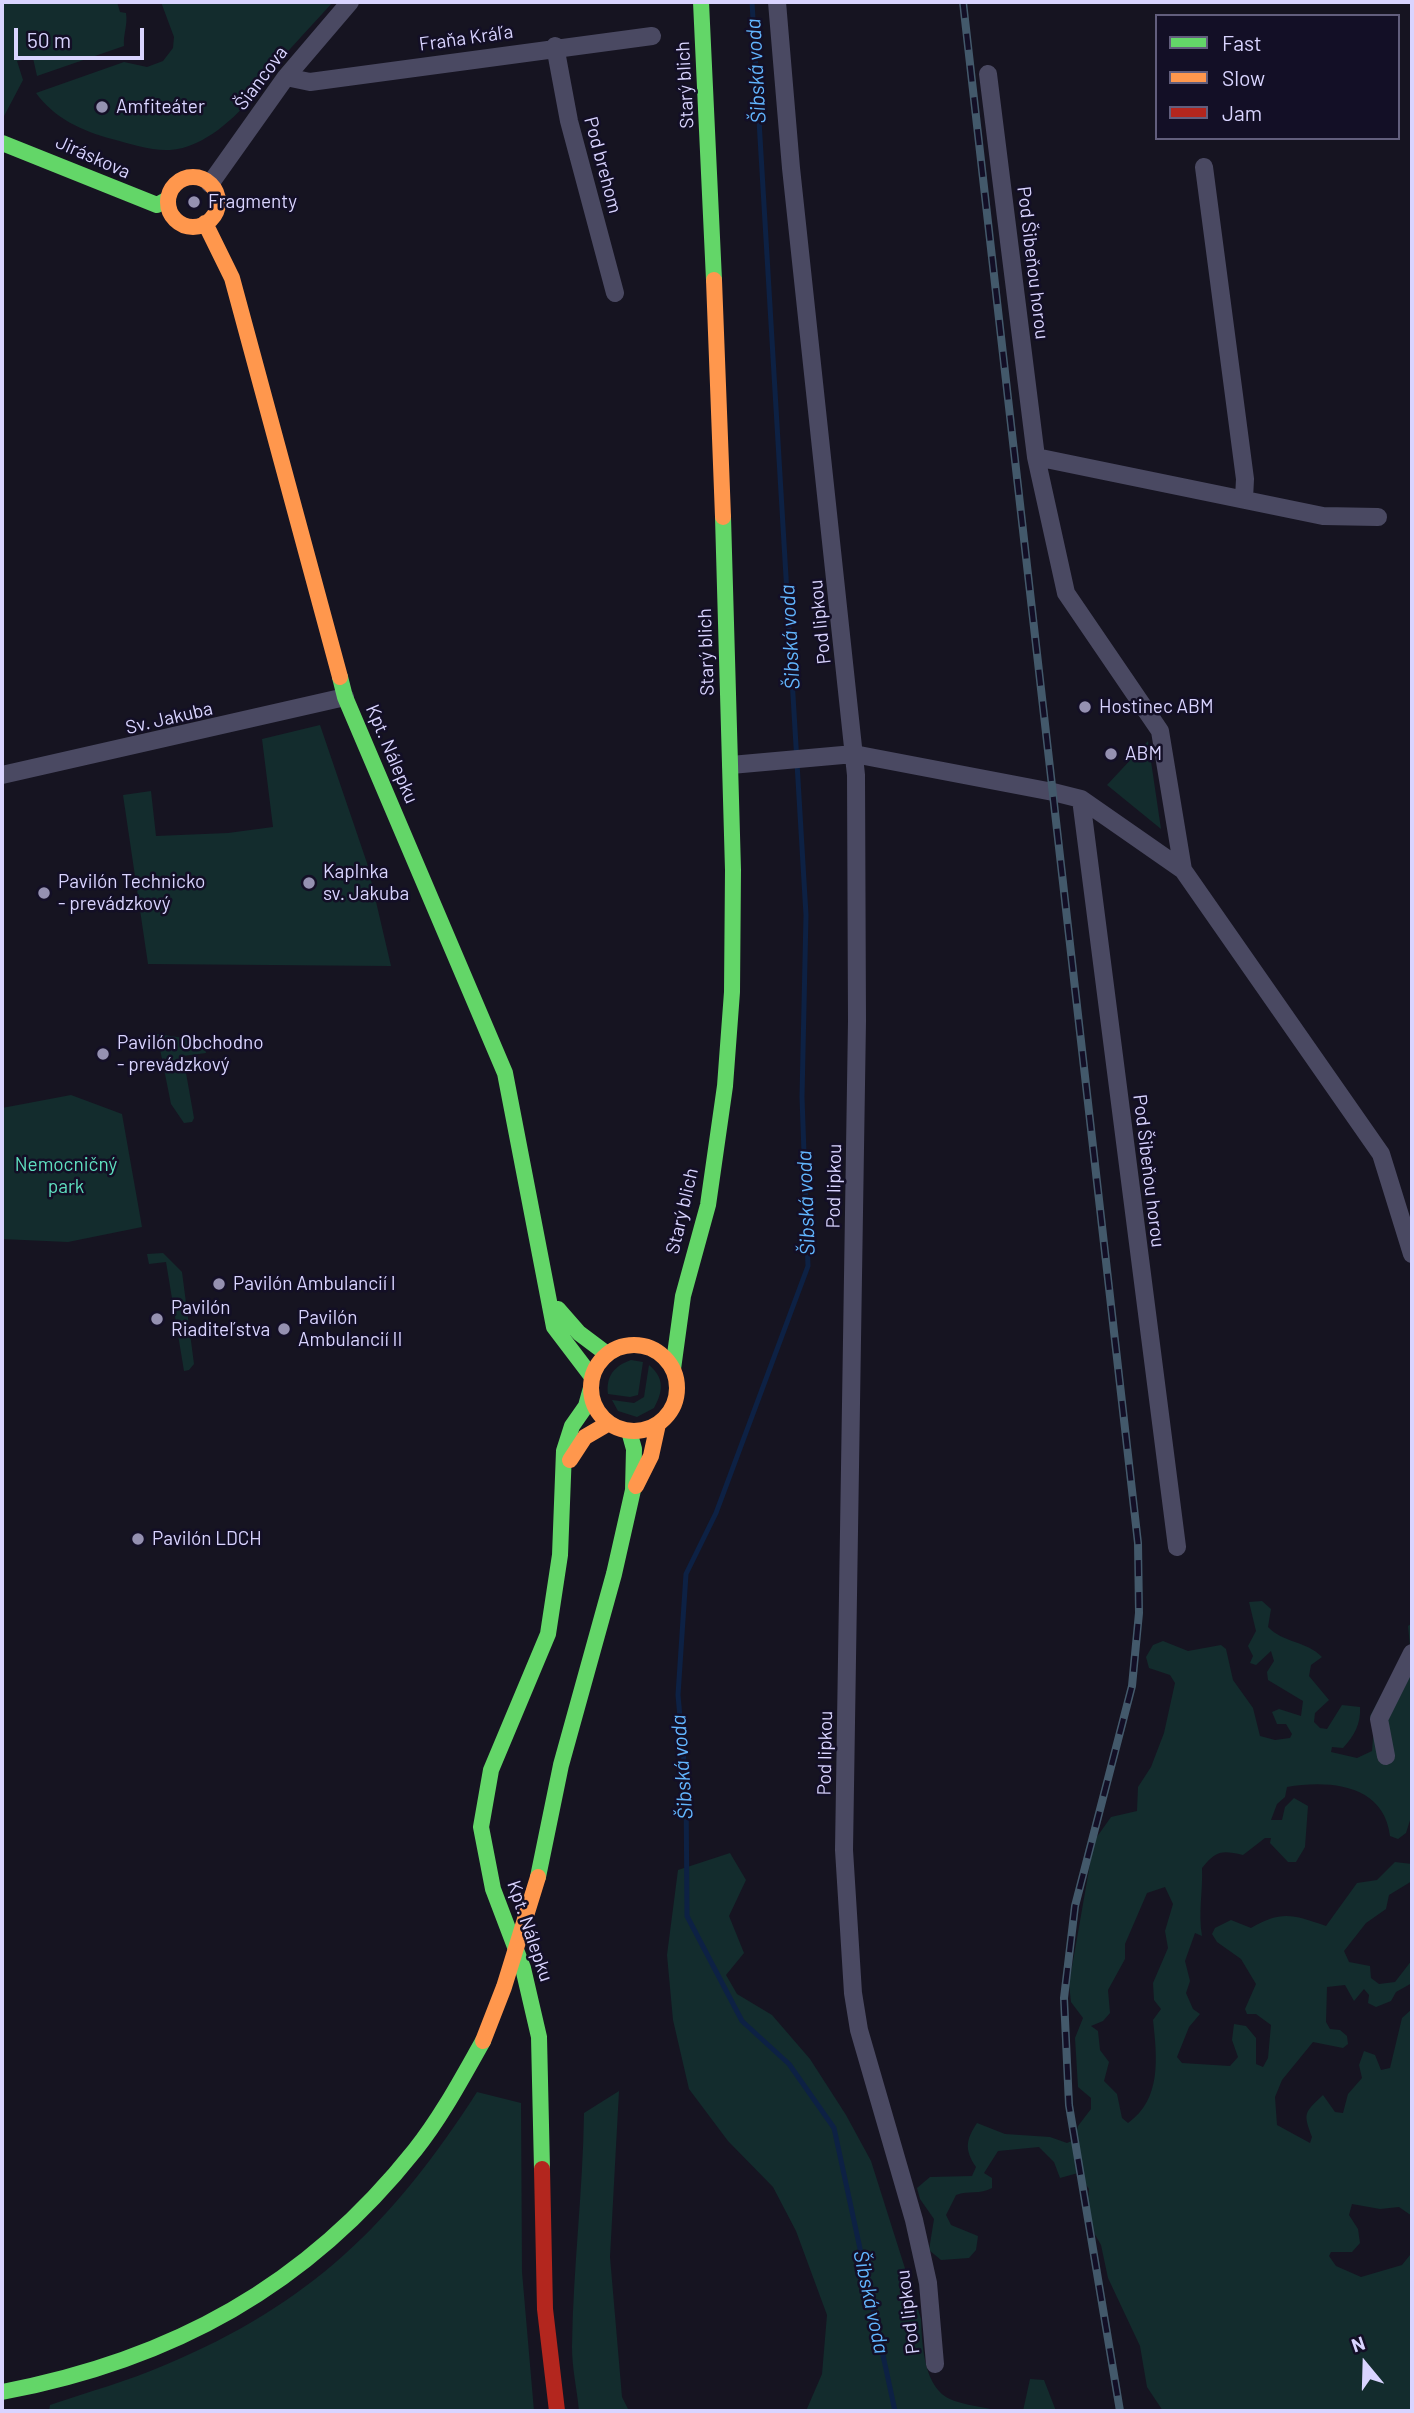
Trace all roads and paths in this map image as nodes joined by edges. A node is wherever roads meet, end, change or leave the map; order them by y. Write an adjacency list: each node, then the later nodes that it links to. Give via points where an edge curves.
1 (351, 2): 7 (street, Šiancova)
2 (701, 2): 19 (main road, Starý blich, via 719,363)
3 (777, 2): 18 (street, Pod lipkou)
4 (652, 36): 5 (street, Fraňa Kráľa)
5 (555, 46): 7 (street, Fraňa Kráľa, via 310,82); 13 (street, Pod brehom, via 569,121)
6 (988, 74): 14 (street, Pod Šibeňou horou)
7 (286, 77): 10 (street, Šiancova)
8 (2, 143): 11 (main road, Jiráskova, via 157,205)
9 (1204, 167): 15 (street)
10 (210, 184): 11 (main road, via 188,177 174,185); 12 (main road, via 218,205)
11 (167, 199): 12 (main road, via 172,214 183,224)
12 (205, 223): 17 (main road, Kpt. Nálepku, via 232,278)
13 (615, 293)
14 (1036, 457): 15 (street); 22 (street, Pod Šibeňou horou, via 1066,593 1160,731)
15 (1244, 499): 16 (street, via 1323,516)
16 (1378, 517)
17 (345, 697): 20 (street, Sv. Jakuba); 25 (main road, Kpt. Nálepku, via 505,1073)
18 (854, 754): 19 (street, Pod Šibeňou horou); 21 (street, Pod Šibeňou horou); 38 (street, Pod lipkou, via 857,1021 844,1850 859,2030 914,2220 928,2283)
19 (731, 765): 24 (main road, Starý blich, via 732,992 725,1086 708,1205)
20 (3, 771)
21 (1081, 799): 22 (street, Pod Šibeňou horou); 35 (street, Pod Šibeňou horou)
22 (1183, 870): 23 (street, Pod Šibeňou horou, via 1381,1154)
23 (1412, 1254)
24 (683, 1296): 26 (main road, Starý blich); 28 (main road, Starý blich)
25 (548, 1298): 27 (main road, via 579,1333); 29 (main road, Kpt. Nálepku, via 554,1327)
26 (639, 1345): 27 (main road); 28 (main road, via 659,1353)
27 (607, 1354): 29 (main road)
28 (673, 1369): 31 (main road, via 674,1405)
29 (591, 1383): 30 (main road, via 599,1414); 33 (main road, Kpt. Nálepku, via 586,1406 568,1438)
30 (609, 1423): 32 (main road); 33 (main road, Kpt. Nálepku, via 599,1426 576,1448)
31 (658, 1424): 32 (main road); 34 (main road, via 649,1466)
32 (629, 1431): 34 (main road)
33 (563, 1477): 40 (main road, Kpt. Nálepku, via 560,1555 548,1634 491,1770 481,1827 493,1889 532,1999 539,2037 545,2309)
34 (634, 1490): 39 (main road, bridge, via 512,1965 483,2041 416,2149 377,2195 325,2243 252,2299 187,2336 117,2366)
35 (1177, 1547)
36 (1412, 1653): 37 (street, via 1379,1719)
37 (1386, 1756)
38 (935, 2364)
39 (3, 2392)
40 (556, 2411)

